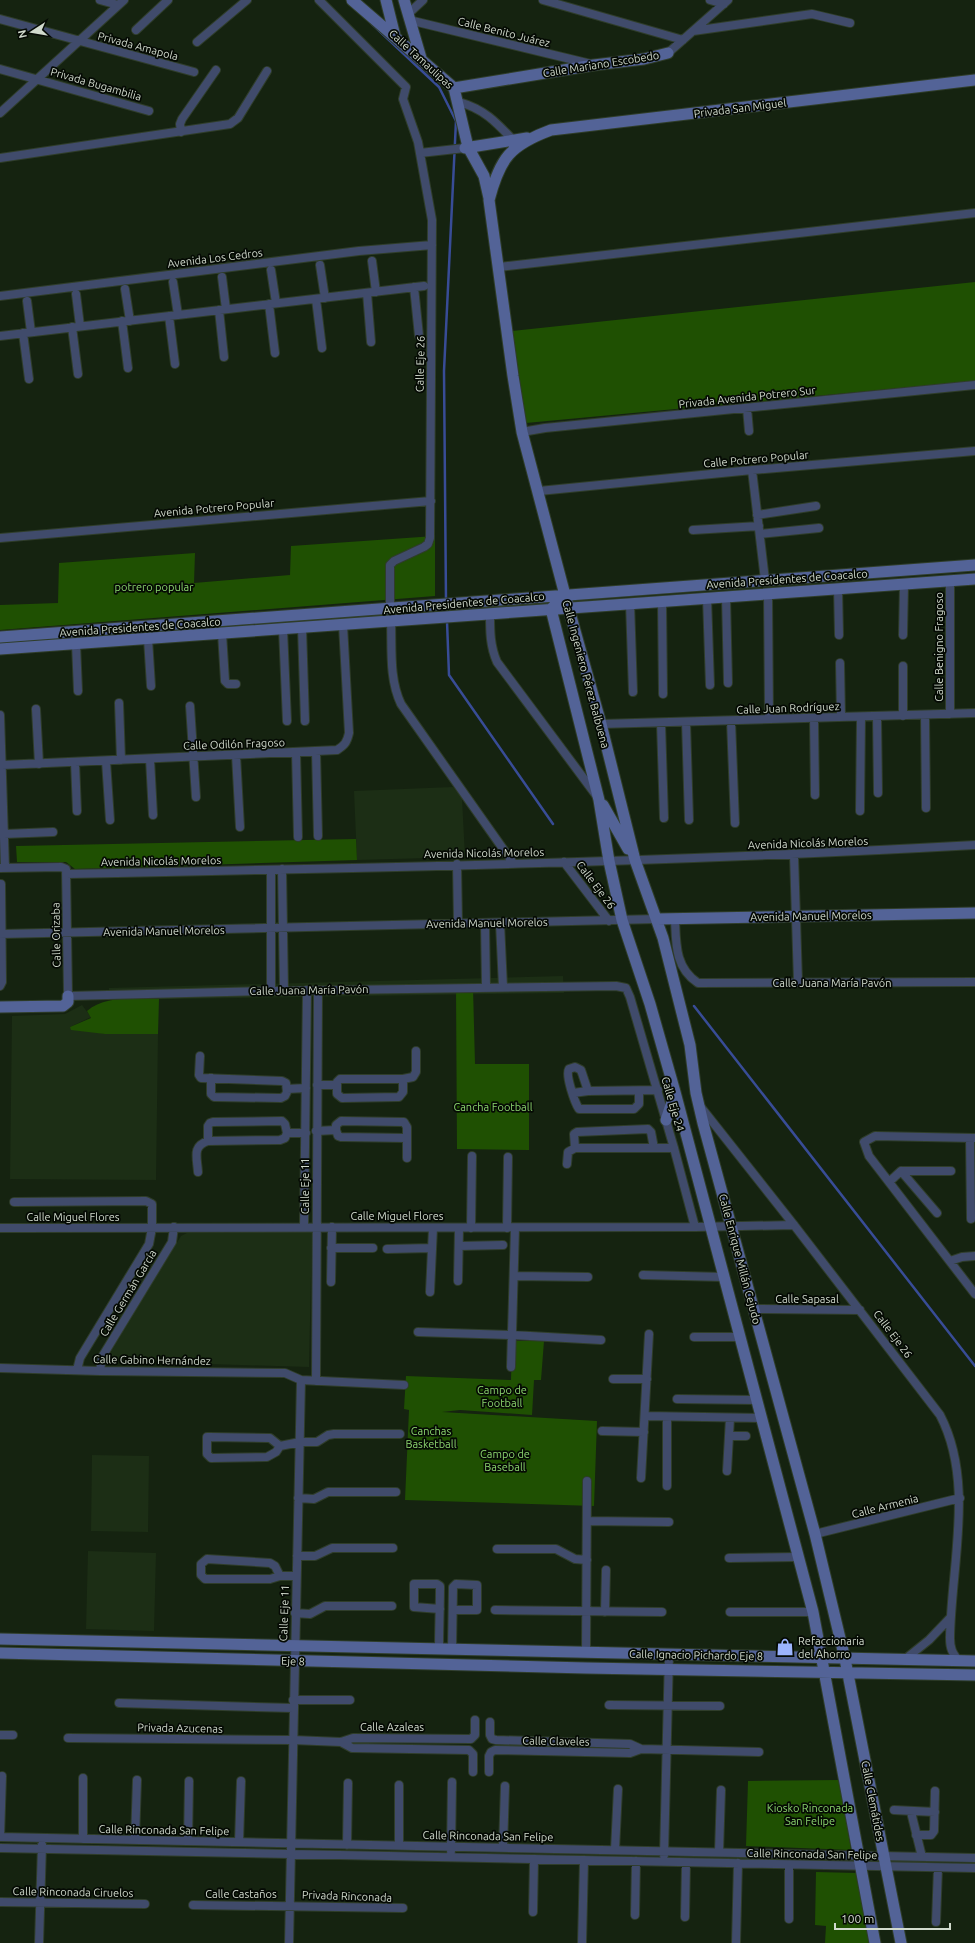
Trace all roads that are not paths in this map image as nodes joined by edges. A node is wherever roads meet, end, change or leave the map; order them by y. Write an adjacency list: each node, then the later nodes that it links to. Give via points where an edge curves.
1 (100, 0): 12 (street)
2 (168, 0): 16 (street)
3 (247, 0): 21 (street)
4 (319, 0): 38 (street, Calle Eje 26, via 406,86 404,100)
5 (352, 0): 18 (main road, Calle Tamaulipas)
6 (386, 0): 18 (main road)
7 (404, 0): 13 (main road)
8 (423, 0): 13 (street)
9 (542, 0): 19 (street)
10 (710, 0): 11 (street)
11 (726, 2): 17 (street, Calle Mariano Escobedo)
12 (121, 3): 20 (street)
13 (408, 17): 23 (main road); 24 (street, Calle Benito Juárez)
14 (0, 19): 20 (street, Privada Amapola)
15 (850, 23): 17 (street, via 812,14)
16 (136, 30)
17 (693, 31): 19 (street, Calle Mariano Escobedo)
18 (396, 36): 23 (main road, Calle Tamaulipas)
19 (683, 40): 22 (street, Calle Mariano Escobedo)
20 (77, 42): 28 (street, Privada Amapola); 29 (street)
21 (197, 42)
22 (668, 53): 24 (main road, Calle Mariano Escobedo, via 644,59)
23 (422, 58): 31 (main road, Calle Tamaulipas)
24 (594, 65): 31 (main road, Calle Mariano Escobedo)
25 (0, 69): 29 (street, Privada Bugambilia)
26 (216, 70): 35 (street, via 182,118)
27 (267, 71): 35 (street, via 235,122)
28 (194, 72)
29 (38, 79): 33 (street, Privada Bugambilia); 34 (street)
30 (975, 80): 36 (main road, Privada San Miguel, via 551,130)
31 (454, 88): 32 (main road, Calle Tamaulipas)
32 (459, 102): 36 (street, via 484,112); 37 (main road, Calle Tamaulipas)
33 (149, 110)
34 (0, 113)
35 (181, 132): 39 (street)
36 (512, 146): 37 (main road); 40 (main road, via 494,182)
37 (466, 147): 38 (street); 40 (main road, Calle Tamaulipas, via 484,176)
38 (420, 153): 42 (street, Calle Eje 26, via 432,220)
39 (0, 158)
40 (490, 200): 45 (main road)
41 (975, 213): 45 (street)
42 (432, 245): 55 (street, Avenida Los Cedros, via 359,251); 82 (street, Calle Eje 26)
43 (372, 261): 52 (street)
44 (320, 265): 56 (street)
45 (499, 267): 78 (main road)
46 (271, 270): 58 (street)
47 (222, 277): 59 (street)
48 (173, 282): 60 (street)
49 (424, 286): 50 (street)
50 (414, 287): 52 (street); 66 (street)
51 (125, 289): 62 (street)
52 (376, 292): 53 (street)
53 (367, 293): 56 (street); 67 (street)
54 (76, 294): 63 (street)
55 (0, 296)
56 (320, 298): 58 (street); 68 (street)
57 (27, 301): 64 (street)
58 (272, 304): 59 (street); 69 (street)
59 (222, 310): 60 (street); 70 (street)
60 (178, 315): 61 (street)
61 (169, 316): 62 (street); 71 (street)
62 (126, 321): 63 (street); 72 (street)
63 (76, 327): 64 (street); 73 (street)
64 (27, 333): 65 (street); 74 (street)
65 (0, 336)
66 (419, 336)
67 (371, 342)
68 (322, 348)
69 (275, 353)
70 (224, 357)
71 (175, 364)
72 (128, 368)
73 (78, 374)
74 (29, 379)
75 (975, 385): 76 (street, Privada Avenida Potrero Sur)
76 (747, 408): 77 (street); 78 (street, Privada Avenida Potrero Sur)
77 (749, 431)
78 (522, 432): 81 (main road)
79 (975, 451): 80 (street, Calle Potrero Popular)
80 (752, 470): 81 (street, Calle Potrero Popular); 84 (street)
81 (539, 491): 99 (main road)
82 (431, 501): 88 (street, Avenida Potrero Popular); 106 (street, Calle Eje 26, via 428,544 390,565)
83 (816, 506): 84 (street)
84 (757, 515): 87 (street)
85 (820, 528): 87 (street)
86 (693, 530): 87 (street)
87 (759, 530): 92 (street)
88 (0, 538)
89 (975, 565): 90 (main road, Avenida Presidentes de Coacalco)
90 (883, 572): 92 (main road, Avenida Presidentes de Coacalco); 95 (main road)
91 (975, 579): 93 (main road, Avenida Presidentes de Coacalco)
92 (765, 580): 96 (main road, Avenida Presidentes de Coacalco)
93 (950, 580): 94 (main road, Avenida Presidentes de Coacalco); 137 (street, Calle Benigno Fragoso)
94 (904, 584): 95 (main road, Avenida Presidentes de Coacalco); 118 (street)
95 (883, 585): 97 (main road, Avenida Presidentes de Coacalco)
96 (690, 586): 99 (main road, Avenida Presidentes de Coacalco); 102 (main road)
97 (838, 588): 98 (main road, Avenida Presidentes de Coacalco); 117 (street)
98 (768, 594): 100 (main road, Avenida Presidentes de Coacalco); 145 (street)
99 (564, 595): 105 (main road, Calle Ingeniero Pérez Balbuena); 106 (main road, Avenida Presidentes de Coacalco); 107 (main road, Calle Ingeniero Pérez Balbuena)
100 (726, 596): 101 (main road, Avenida Presidentes de Coacalco); 126 (street)
101 (706, 598): 102 (main road, Avenida Presidentes de Coacalco); 128 (street)
102 (691, 599): 103 (main road, Avenida Presidentes de Coacalco)
103 (662, 601): 104 (main road, Avenida Presidentes de Coacalco); 132 (street)
104 (630, 603): 105 (main road, Avenida Presidentes de Coacalco); 131 (street)
105 (569, 608): 107 (main road, Avenida Presidentes de Coacalco); 151 (main road, Calle Ingeniero Pérez Balbuena)
106 (390, 609): 108 (main road, Avenida Presidentes de Coacalco)
107 (551, 609): 109 (main road, Avenida Presidentes de Coacalco); 165 (main road, Calle Ingeniero Pérez Balbuena)
108 (330, 613): 111 (main road); 115 (main road, Avenida Presidentes de Coacalco)
109 (490, 614): 110 (main road, Avenida Presidentes de Coacalco); 165 (street, via 491,644 497,662)
110 (391, 621): 112 (main road, Avenida Presidentes de Coacalco); 184 (street, via 393,681 401,704)
111 (331, 625): 112 (main road, Avenida Presidentes de Coacalco); 113 (main road, Avenida Presidentes de Coacalco)
112 (343, 625): 153 (street, Calle Odilón Fragoso, via 348,741 337,750)
113 (302, 628): 114 (main road, Avenida Presidentes de Coacalco); 148 (street)
114 (283, 629): 116 (main road, Avenida Presidentes de Coacalco); 147 (street)
115 (100, 630): 119 (main road, Avenida Presidentes de Coacalco); 121 (main road)
116 (222, 634): 120 (main road, Avenida Presidentes de Coacalco); 127 (street, via 225,681 228,684)
117 (839, 635)
118 (903, 635)
119 (0, 637)
120 (148, 639): 121 (main road, Avenida Presidentes de Coacalco); 129 (street)
121 (101, 642): 122 (main road, Avenida Presidentes de Coacalco)
122 (76, 644): 123 (main road, Avenida Presidentes de Coacalco); 130 (street)
123 (0, 650)
124 (840, 663): 142 (street)
125 (903, 666): 141 (street)
126 (728, 683)
127 (236, 684)
128 (710, 685)
129 (151, 686)
130 (78, 691)
131 (633, 692)
132 (663, 694)
133 (119, 703): 157 (street)
134 (190, 706): 155 (street)
135 (36, 709): 160 (street)
136 (975, 713): 137 (street, Calle Juan Rodríguez)
137 (950, 714): 139 (street, Calle Juan Rodríguez)
138 (0, 715): 161 (street)
139 (925, 715): 141 (street, Calle Juan Rodríguez); 166 (street)
140 (877, 716): 141 (street, Calle Juan Rodríguez); 143 (street, Calle Juan Rodríguez); 162 (street)
141 (903, 716)
142 (841, 717): 143 (street, Calle Juan Rodríguez); 144 (street, Calle Juan Rodríguez)
143 (861, 717): 167 (street)
144 (814, 718): 145 (street, Calle Juan Rodríguez); 163 (street)
145 (769, 719): 146 (street, Calle Juan Rodríguez)
146 (731, 720): 150 (street, Calle Juan Rodríguez); 173 (street)
147 (287, 721)
148 (305, 721)
149 (661, 722): 150 (street, Calle Juan Rodríguez); 151 (street, Calle Juan Rodríguez); 170 (street)
150 (686, 722): 172 (street)
151 (601, 724): 181 (main road, Calle Ingeniero Pérez Balbuena)
152 (296, 752): 153 (street, Calle Odilón Fragoso); 154 (street, Calle Odilón Fragoso); 178 (street)
153 (316, 752): 177 (street)
154 (236, 755): 155 (street, Calle Odilón Fragoso); 174 (street)
155 (193, 757): 156 (street, Calle Odilón Fragoso); 164 (street)
156 (150, 759): 157 (street, Calle Odilón Fragoso); 169 (street)
157 (121, 760): 158 (street, Calle Odilón Fragoso)
158 (106, 761): 159 (street, Calle Odilón Fragoso); 171 (street)
159 (75, 762): 160 (street, Calle Odilón Fragoso); 168 (street)
160 (39, 764): 161 (street, Calle Odilón Fragoso)
161 (2, 765): 176 (street)
162 (878, 793)
163 (815, 795)
164 (196, 797)
165 (599, 800): 181 (main road); 182 (main road, Calle Ingeniero Pérez Balbuena)
166 (926, 808)
167 (860, 810)
168 (77, 811)
169 (152, 815)
170 (664, 818)
171 (110, 820)
172 (689, 820)
173 (735, 823)
174 (240, 827)
175 (53, 832): 176 (street)
176 (4, 834): 186 (street)
177 (318, 836)
178 (298, 837)
179 (975, 846): 180 (street, Avenida Nicolás Morelos)
180 (794, 855): 181 (street, Avenida Nicolás Morelos); 192 (street)
181 (635, 860): 182 (street, Avenida Nicolás Morelos); 193 (main road, Calle Enrique Millán Cejudo)
182 (609, 861): 183 (street, Avenida Nicolás Morelos); 195 (main road, Calle Enrique Millán Cejudo)
183 (564, 862): 184 (street, Avenida Nicolás Morelos); 196 (street, Calle Eje 26)
184 (513, 863): 185 (street, Avenida Nicolás Morelos)
185 (457, 864): 188 (street, Avenida Nicolás Morelos); 199 (street)
186 (3, 868): 189 (street, Avenida Nicolás Morelos, via 63,867)
187 (271, 870): 188 (street, Avenida Nicolás Morelos); 189 (street, Avenida Nicolás Morelos); 200 (street)
188 (282, 870): 201 (street)
189 (66, 874): 202 (street, Calle Orizaba)
190 (1, 884): 203 (street)
191 (975, 913): 192 (main road, Avenida Manuel Morelos)
192 (796, 916): 194 (main road, Avenida Manuel Morelos); 204 (street)
193 (657, 919): 194 (main road, Avenida Manuel Morelos); 195 (street, Avenida Manuel Morelos); 229 (main road, Calle Enrique Millán Cejudo, via 690,1045)
194 (675, 919): 204 (street, Calle Juana María Pavón, via 675,941 682,968 698,983)
195 (622, 920): 196 (street, Avenida Manuel Morelos); 227 (main road, Calle Enrique Millán Cejudo)
196 (610, 921): 198 (street, Avenida Manuel Morelos)
197 (485, 923): 198 (street, Avenida Manuel Morelos); 199 (street, Avenida Manuel Morelos); 207 (street)
198 (500, 923): 208 (street)
199 (458, 924): 201 (street, Avenida Manuel Morelos)
200 (271, 929): 201 (street, Avenida Manuel Morelos); 202 (street, Avenida Manuel Morelos); 212 (street)
201 (283, 929): 213 (street)
202 (67, 933): 203 (street, Avenida Manuel Morelos); 214 (street, Calle Orizaba)
203 (1, 934): 206 (street)
204 (798, 982): 205 (street, Calle Juana María Pavón)
205 (975, 982)
206 (0, 986)
207 (486, 987): 208 (street, Calle Juana María Pavón); 211 (street, Calle Juana María Pavón)
208 (503, 987): 209 (street, Calle Juana María Pavón)
209 (626, 988): 224 (street, Calle Eje 24)
210 (307, 990): 211 (street, Calle Juana María Pavón); 213 (street, Calle Juana María Pavón); 222 (street)
211 (318, 990): 220 (street, Calle Eje 11)
212 (271, 991): 213 (street, Calle Juana María Pavón); 214 (street, Calle Juana María Pavón)
213 (284, 991)
214 (68, 996): 215 (main road, via 67,1004 63,1006)
215 (0, 1007)
216 (416, 1051): 219 (street, via 415,1075)
217 (200, 1056): 218 (street, via 200,1077)
218 (211, 1078): 223 (street, via 282,1081 286,1083); 223 (street, via 211,1094 214,1097 281,1098)
219 (403, 1079): 221 (street, via 342,1079 338,1080); 221 (street, via 403,1094 397,1098 342,1098 337,1094)
220 (317, 1085): 221 (street); 232 (street, Calle Eje 11)
221 (336, 1085)
222 (306, 1088): 223 (street); 233 (street)
223 (287, 1089)
224 (658, 1090): 226 (street); 230 (street, Calle Eje 24)
225 (588, 1091): 226 (street); 228 (street); 228 (street, via 580,1070 575,1067 567,1071)
226 (639, 1091): 228 (street, via 639,1104 634,1109 580,1109)
227 (675, 1092): 230 (main road); 255 (main road, Calle Enrique Millán Cejudo)
228 (573, 1093)
229 (699, 1106): 253 (main road, Calle Enrique Millán Cejudo); 254 (street, Calle Eje 26)
230 (666, 1120): 240 (street, Calle Eje 24)
231 (336, 1130): 232 (street); 235 (street, via 341,1137); 235 (street, via 336,1125 342,1121 402,1121 407,1125)
232 (316, 1131): 258 (street, Calle Eje 11)
233 (306, 1133): 234 (street); 257 (street)
234 (287, 1134): 237 (street, via 280,1140); 237 (street, via 282,1121 213,1122 208,1126)
235 (407, 1138): 243 (street)
236 (972, 1138): 245 (street); 249 (street, via 875,1136 864,1142 869,1156)
237 (208, 1141): 248 (street, via 197,1147)
238 (575, 1148): 239 (street); 239 (street, via 574,1134 577,1132 648,1129); 244 (street, via 568,1152)
239 (654, 1148): 240 (street)
240 (674, 1148): 260 (street, Calle Eje 24)
241 (472, 1156): 265 (street)
242 (508, 1157): 266 (street)
243 (407, 1158)
244 (567, 1164)
245 (973, 1164): 252 (street)
246 (901, 1171): 247 (street); 249 (street); 251 (street)
247 (951, 1171)
248 (198, 1172)
249 (889, 1182): 274 (street)
250 (14, 1202): 262 (street, Calle Germán García, via 146,1201 152,1204)
251 (937, 1212)
252 (971, 1219)
253 (732, 1225): 254 (street, Calle Miguel Flores); 255 (street, Calle Miguel Flores); 283 (main road, Calle Enrique Millán Cejudo)
254 (794, 1225): 284 (street, Calle Eje 26)
255 (711, 1226): 260 (street, Calle Miguel Flores); 278 (main road, Calle Enrique Millán Cejudo)
256 (174, 1227): 257 (street, Calle Miguel Flores); 262 (street, Calle Miguel Flores); 294 (street, Calle Germán García, via 172,1242 102,1357)
257 (304, 1227): 258 (street, Calle Miguel Flores)
258 (316, 1227): 259 (street, Calle Miguel Flores); 298 (street, Calle Eje 11)
259 (332, 1227): 263 (street, Calle Miguel Flores); 269 (street)
260 (695, 1227): 266 (street, Calle Miguel Flores)
261 (0, 1228): 262 (street, Calle Miguel Flores)
262 (152, 1228): 293 (street, Calle Germán García, via 149,1244 80,1358)
263 (433, 1228): 264 (street, Calle Miguel Flores); 271 (street)
264 (459, 1228): 265 (street, Calle Miguel Flores); 268 (street)
265 (471, 1228): 266 (street, Calle Miguel Flores)
266 (511, 1228): 276 (street)
267 (503, 1245): 268 (street)
268 (459, 1246): 279 (street)
269 (331, 1248): 270 (street); 280 (street)
270 (373, 1248)
271 (432, 1248): 272 (street); 281 (street)
272 (387, 1249)
273 (975, 1256): 274 (street)
274 (950, 1261): 282 (street)
275 (643, 1275): 278 (street)
276 (514, 1276): 277 (street); 287 (street)
277 (588, 1277)
278 (724, 1277): 289 (main road, Calle Enrique Millán Cejudo)
279 (458, 1281)
280 (331, 1282)
281 (430, 1292)
282 (975, 1294)
283 (753, 1309): 284 (street, Calle Sapasal); 322 (main road, Calle Enrique Millán Cejudo)
284 (860, 1310): 319 (street, Calle Eje 26, via 946,1426 957,1464)
285 (418, 1332): 287 (street)
286 (649, 1334): 296 (street)
287 (512, 1335): 290 (street); 291 (street)
288 (694, 1337): 289 (street)
289 (741, 1337): 301 (main road, Calle Enrique Millán Cejudo)
290 (601, 1340)
291 (511, 1367)
292 (0, 1368): 293 (street, Calle Gabino Hernández)
293 (77, 1370): 294 (street, Calle Gabino Hernández)
294 (100, 1371): 297 (street, Calle Gabino Hernández, via 285,1372)
295 (613, 1379): 296 (street)
296 (647, 1379): 302 (street)
297 (301, 1380): 298 (street); 311 (street, Calle Eje 11)
298 (316, 1381): 299 (street)
299 (404, 1385)
300 (677, 1399): 301 (street)
301 (757, 1400): 305 (main road, Calle Enrique Millán Cejudo)
302 (645, 1416): 303 (street); 307 (street)
303 (667, 1416): 304 (street); 316 (street)
304 (730, 1418): 305 (street); 309 (street)
305 (762, 1418): 326 (main road, Calle Enrique Millán Cejudo)
306 (602, 1431): 307 (street)
307 (644, 1432): 314 (street)
308 (400, 1434): 311 (street, via 334,1434 317,1442)
309 (729, 1436): 310 (street); 313 (street)
310 (746, 1436)
311 (300, 1442): 312 (street); 318 (street, Calle Eje 11)
312 (280, 1446): 312 (street, via 267,1457 210,1458 206,1454 206,1440 210,1437 270,1438)
313 (727, 1472)
314 (642, 1478)
315 (588, 1481): 320 (street)
316 (667, 1486)
317 (396, 1492): 318 (street, via 328,1492 314,1499)
318 (298, 1498): 325 (street, Calle Eje 11)
319 (960, 1498): 322 (street, Calle Armenia); 342 (street, Calle Eje 26)
320 (587, 1521): 321 (street); 328 (street)
321 (668, 1522)
322 (815, 1534): 351 (main road, Calle Enrique Millán Cejudo)
323 (393, 1548): 325 (street, via 332,1548 315,1556)
324 (497, 1549): 328 (street, via 556,1550 575,1559)
325 (297, 1556): 331 (street, Calle Eje 11)
326 (799, 1557): 327 (street); 340 (main road, Calle Enrique Millán Cejudo)
327 (729, 1558)
328 (587, 1560): 336 (street)
329 (606, 1570): 337 (street)
330 (280, 1576): 330 (street, via 270,1579 205,1579 201,1575 201,1564 207,1559 270,1563 275,1566); 331 (street)
331 (296, 1576): 341 (street, Calle Eje 11)
332 (392, 1606): 341 (street, via 325,1606 310,1614)
333 (440, 1609): 333 (street, via 439,1584 414,1584 413,1605 416,1608); 345 (street)
334 (453, 1610): 334 (street, via 454,1585 477,1585 478,1607 475,1610); 346 (street)
335 (495, 1610): 336 (street)
336 (586, 1612): 337 (street); 347 (street)
337 (605, 1612): 338 (street)
338 (662, 1612)
339 (730, 1612): 340 (street)
340 (813, 1612): 350 (main road, Calle Enrique Millán Cejudo)
341 (295, 1613): 344 (street, Calle Eje 11)
342 (950, 1618): 352 (street, via 929,1640); 354 (street, Calle Eje 26, via 950,1648)
343 (0, 1640): 344 (main road, Eje 8)
344 (294, 1646): 345 (main road, Eje 8); 353 (street, Calle Eje 11)
345 (439, 1649): 346 (main road, Eje 8)
346 (452, 1650): 347 (main road, Eje 8)
347 (586, 1652): 349 (main road, Calle Ignacio Pichardo Eje 8)
348 (0, 1653): 353 (main road, Eje 8)
349 (669, 1655): 350 (main road, Calle Ignacio Pichardo Eje 8); 357 (street)
350 (823, 1659): 351 (main road, Calle Ignacio Pichardo Eje 8); 358 (main road, Calle Clemátides)
351 (845, 1659): 352 (main road, Calle Ignacio Pichardo Eje 8); 359 (main road, Calle Clemátides)
352 (904, 1660): 354 (main road, Calle Ignacio Pichardo Eje 8)
353 (294, 1661): 356 (main road, Eje 8); 363 (street, Calle Eje 11)
354 (959, 1661): 355 (main road, Calle Ignacio Pichardo Eje 8)
355 (975, 1661)
356 (586, 1668): 357 (main road, Calle Ignacio Pichardo Eje 8)
357 (669, 1670): 358 (main road, Calle Ignacio Pichardo Eje 8); 365 (street)
358 (826, 1673): 359 (main road, Calle Ignacio Pichardo Eje 8); 418 (main road, Calle Clemátides)
359 (848, 1674): 360 (main road, Calle Ignacio Pichardo Eje 8); 419 (main road, Calle Clemátides)
360 (975, 1675)
361 (350, 1700): 363 (street)
362 (119, 1703): 363 (street)
363 (293, 1704): 372 (street, Calle Eje 11)
364 (608, 1705): 365 (street)
365 (668, 1705): 366 (street); 375 (street)
366 (720, 1706)
367 (475, 1720): 373 (street, Calle Azaleas, via 475,1735 471,1739 353,1738)
368 (490, 1722): 374 (street, via 490,1735 496,1740 630,1744)
369 (0, 1735): 370 (street)
370 (13, 1735)
371 (68, 1738): 372 (street, Privada Azucenas)
372 (292, 1740): 373 (street, Calle Azaleas); 401 (street, Calle Eje 11)
373 (341, 1742): 377 (street, via 352,1748 469,1750 473,1754)
374 (641, 1749): 375 (street); 378 (street, Calle Claveles, via 630,1753 495,1750 489,1756)
375 (667, 1749): 376 (street); 409 (street)
376 (759, 1752)
377 (473, 1772)
378 (489, 1772)
379 (2, 1776): 395 (street)
380 (83, 1778): 397 (street)
381 (137, 1780): 398 (street)
382 (189, 1781): 399 (street)
383 (241, 1781): 400 (street)
384 (452, 1782): 404 (street)
385 (348, 1783): 402 (street)
386 (399, 1785): 403 (street)
387 (505, 1786): 406 (street)
388 (618, 1789): 408 (street)
389 (721, 1790): 410 (street)
390 (935, 1791): 393 (street)
391 (894, 1810): 392 (street)
392 (911, 1812): 393 (street); 394 (street)
393 (935, 1812): 394 (street, via 932,1835)
394 (916, 1835): 413 (street)
395 (0, 1837): 396 (street, Calle Rinconada San Felipe)
396 (42, 1838): 397 (street, Calle Rinconada San Felipe); 407 (street)
397 (83, 1839): 398 (street, Calle Rinconada San Felipe)
398 (135, 1840): 399 (street, Calle Rinconada San Felipe)
399 (188, 1841): 400 (street, Calle Rinconada San Felipe)
400 (239, 1842): 401 (street, Calle Rinconada San Felipe)
401 (290, 1843): 402 (street, Calle Rinconada San Felipe); 411 (street, Calle Eje 11)
402 (347, 1845): 403 (street, Calle Rinconada San Felipe)
403 (399, 1846): 404 (street, Calle Rinconada San Felipe)
404 (451, 1847): 406 (street, Calle Rinconada San Felipe); 412 (street)
405 (0, 1848): 407 (street, Calle Rinconada San Felipe)
406 (503, 1848): 408 (street, Calle Rinconada San Felipe)
407 (42, 1849): 411 (street, Calle Rinconada San Felipe); 427 (street)
408 (615, 1850): 409 (street, Calle Rinconada San Felipe)
409 (664, 1851): 410 (street, Calle Rinconada San Felipe); 420 (street)
410 (719, 1852): 418 (street, Calle Rinconada San Felipe)
411 (290, 1854): 412 (street, Calle Rinconada San Felipe); 430 (street, Calle Eje 11)
412 (451, 1857): 415 (street, Calle Rinconada San Felipe)
413 (922, 1857): 414 (street, Calle Rinconada San Felipe); 419 (street, Calle Rinconada San Felipe)
414 (975, 1858)
415 (534, 1859): 416 (street, Calle Rinconada San Felipe); 432 (street)
416 (584, 1860): 417 (street, Calle Rinconada San Felipe); 439 (street)
417 (636, 1861): 420 (street, Calle Rinconada San Felipe); 433 (street)
418 (861, 1861): 419 (street, Calle Rinconada San Felipe); 423 (street, Calle Rinconada San Felipe); 441 (main road, Calle Clemátides)
419 (886, 1861): 424 (street, Calle Rinconada San Felipe); 442 (main road, Calle Clemátides)
420 (664, 1862): 421 (street, Calle Rinconada San Felipe)
421 (686, 1863): 422 (street, Calle Rinconada San Felipe); 434 (street)
422 (738, 1864): 423 (street, Calle Rinconada San Felipe); 440 (street)
423 (789, 1865): 435 (street)
424 (938, 1868): 425 (street, Calle Rinconada San Felipe); 436 (street)
425 (975, 1868)
426 (0, 1902): 427 (street, Calle Rinconada Ciruelos)
427 (40, 1903): 428 (street, Calle Rinconada Ciruelos); 437 (street)
428 (145, 1904)
429 (193, 1905): 430 (street, Calle Castaños)
430 (289, 1905): 431 (street, Privada Rinconada); 438 (street, Calle Eje 11)
431 (403, 1908)
432 (533, 1912)
433 (635, 1915)
434 (685, 1916)
435 (789, 1919)
436 (936, 1922)
437 (39, 1943)
438 (288, 1943)
439 (582, 1943)
440 (736, 1943)
441 (876, 1943)
442 (901, 1943)

